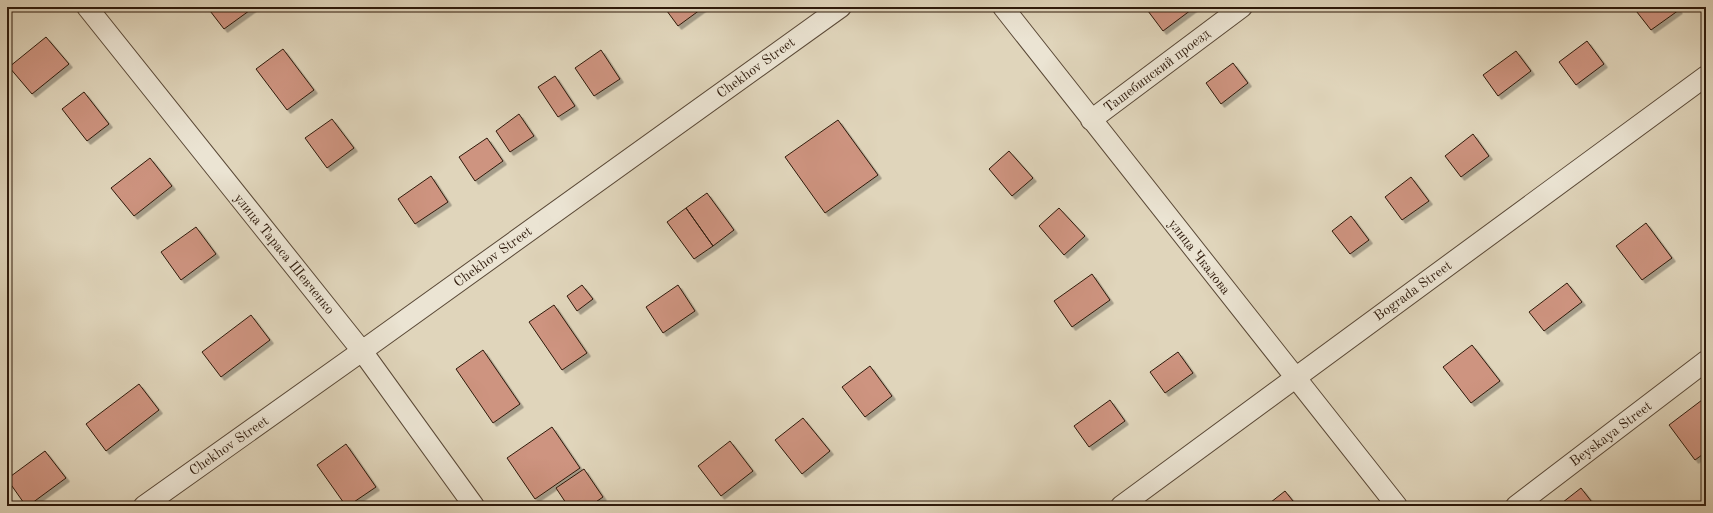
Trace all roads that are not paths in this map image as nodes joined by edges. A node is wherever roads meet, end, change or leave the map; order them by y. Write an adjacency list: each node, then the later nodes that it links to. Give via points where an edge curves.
1 (87, 7): 7 (street, улица Тараса Шевченко)
2 (841, 7): 7 (street, Chekhov Street)
3 (1003, 7): 6 (street, улица Чкалова)
4 (1242, 7): 6 (street, Ташебинский проезд)
5 (1706, 76): 9 (street, Bograda Street)
6 (1091, 120): 9 (street, улица Чкалова)
7 (362, 351): 10 (street, Chekhov Street); 11 (street, улица Тараса Шевченко)
8 (1706, 361): 14 (street, Beyskaya Street)
9 (1294, 378): 12 (street, Bograda Street); 13 (street, улица Чкалова)
10 (144, 506)
11 (474, 506)
12 (1121, 506)
13 (1396, 506)
14 (1516, 506)

